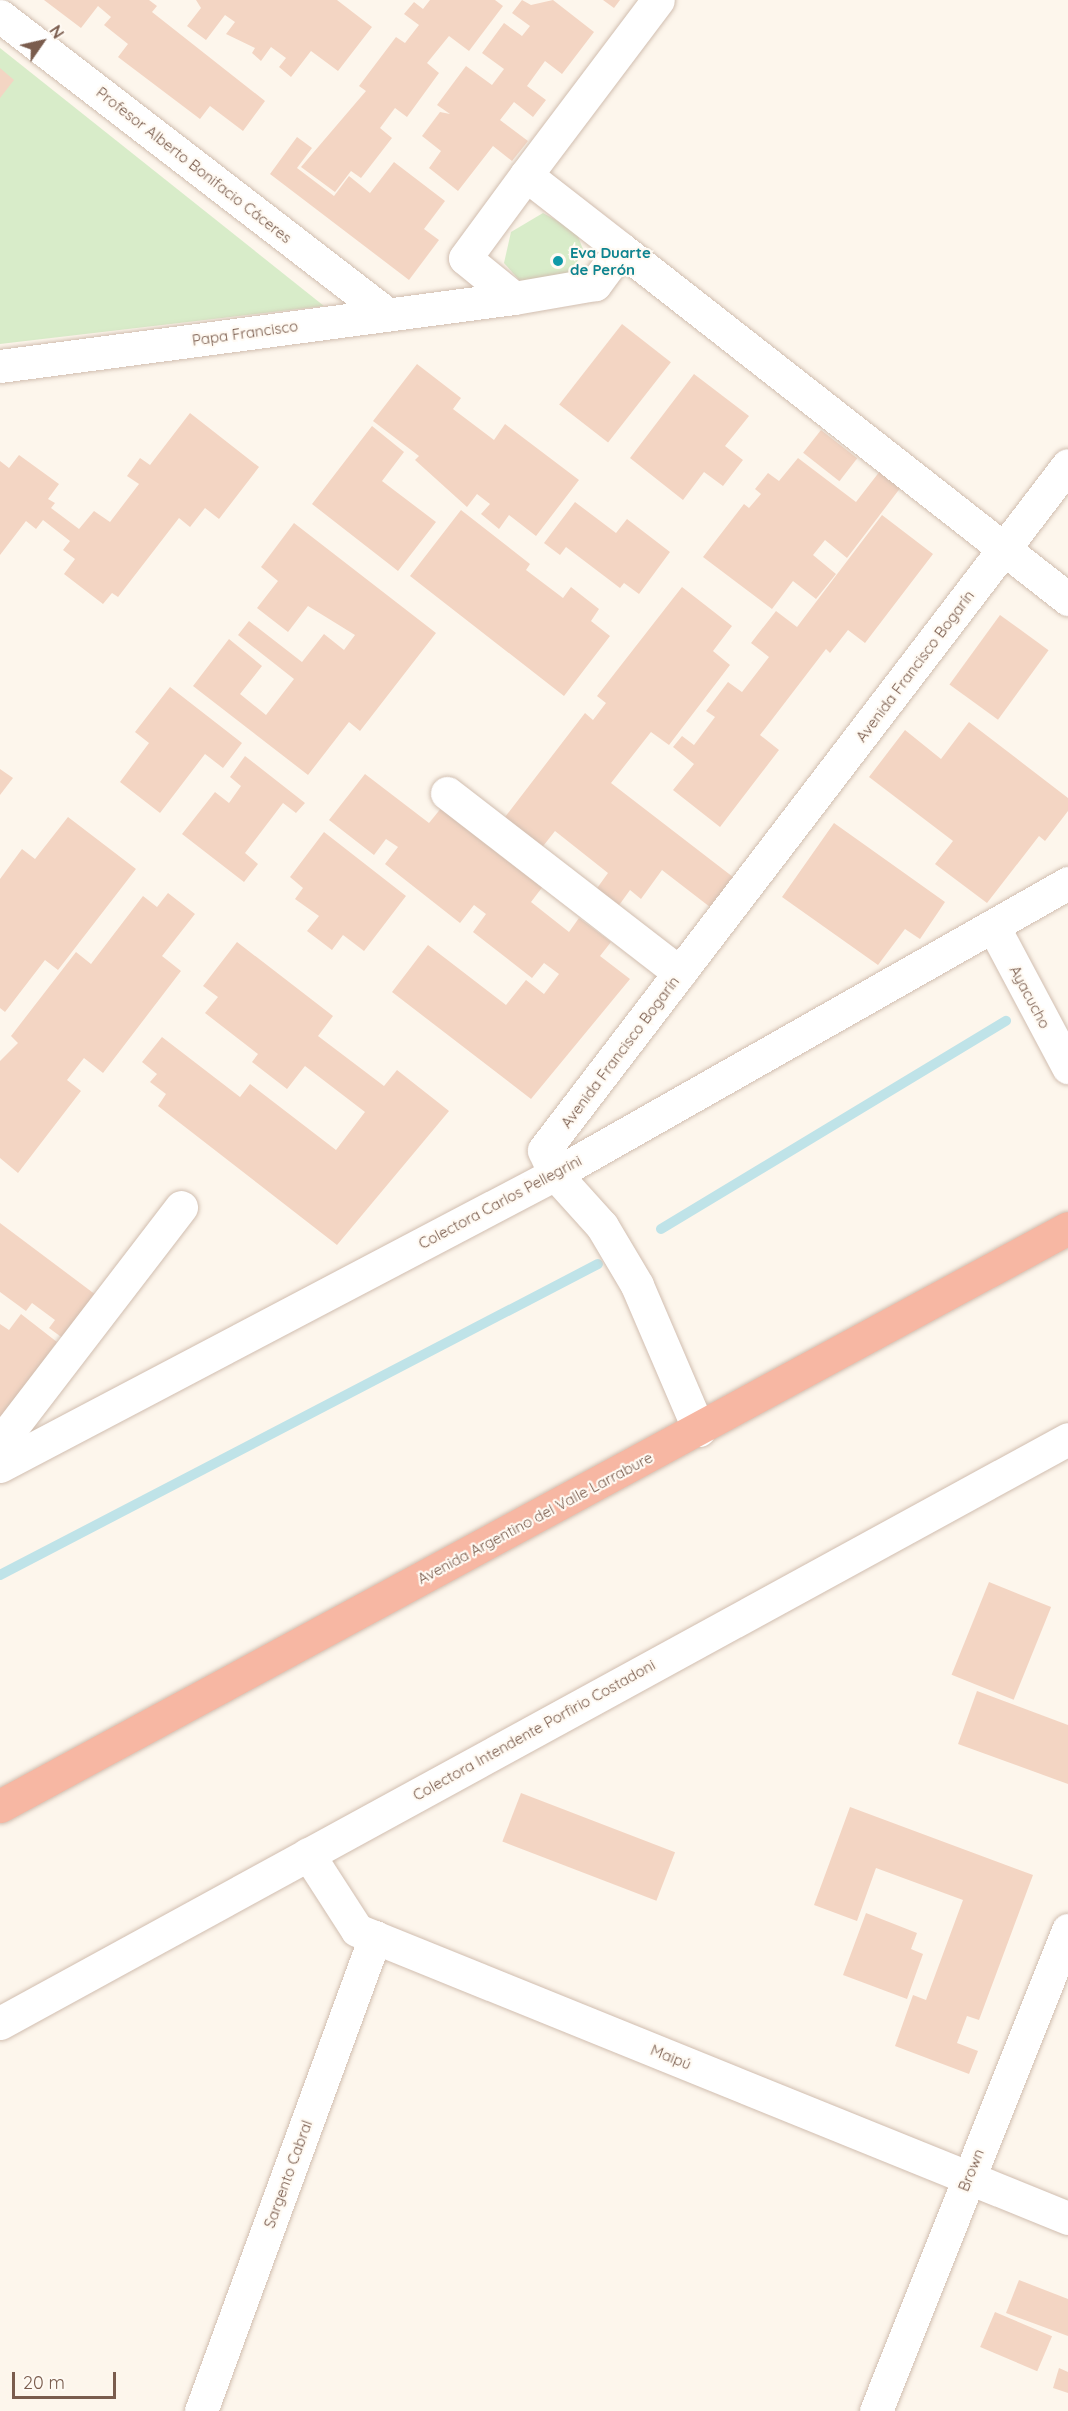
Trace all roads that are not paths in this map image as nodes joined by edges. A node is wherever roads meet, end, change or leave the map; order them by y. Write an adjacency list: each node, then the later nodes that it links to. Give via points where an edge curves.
1 (658, 0): 3 (street)
2 (0, 16): 8 (street, Profesor Alberto Bonifacio Cáceres)
3 (526, 175): 4 (street); 5 (street)
4 (621, 249): 6 (street, Papa Francisco, via 595,284); 11 (street)
5 (465, 258): 6 (street); 7 (street)
6 (514, 298): 7 (street, Papa Francisco)
7 (429, 306): 8 (street, Papa Francisco)
8 (387, 314): 9 (street, Papa Francisco)
9 (0, 366)
10 (1068, 465): 11 (street, Avenida Francisco Bogarín)
11 (1006, 547): 12 (street); 16 (street, Avenida Francisco Bogarín)
12 (1068, 598)
13 (447, 793): 16 (street)
14 (1068, 883): 15 (street, Colectora Carlos Pellegrini)
15 (993, 926): 17 (street, Ayacucho); 18 (street, Colectora Carlos Pellegrini)
16 (680, 973): 18 (street, Avenida Francisco Bogarín, via 544,1150)
17 (1068, 1067)
18 (555, 1174): 21 (street, via 602,1226 637,1285); 23 (street, Colectora Carlos Pellegrini)
19 (181, 1206): 23 (street, via 10,1430)
20 (1068, 1228): 21 (highway, Avenida Argentino del Valle Larrabure)
21 (699, 1430): 24 (highway, Avenida Argentino del Valle Larrabure)
22 (1068, 1439): 25 (street, Colectora Intendente Porfirio Costadoni)
23 (0, 1464)
24 (0, 1806)
25 (308, 1854): 27 (street, Maipú, via 357,1930); 28 (street, Colectora Intendente Porfirio Costadoni)
26 (1068, 1930): 29 (street, Brown)
27 (375, 1937): 29 (street, Maipú); 31 (street, Sargento Cabral)
28 (0, 2023)
29 (968, 2177): 30 (street, Maipú); 32 (street, Brown)
30 (1068, 2218)
31 (201, 2411)
32 (876, 2411)

